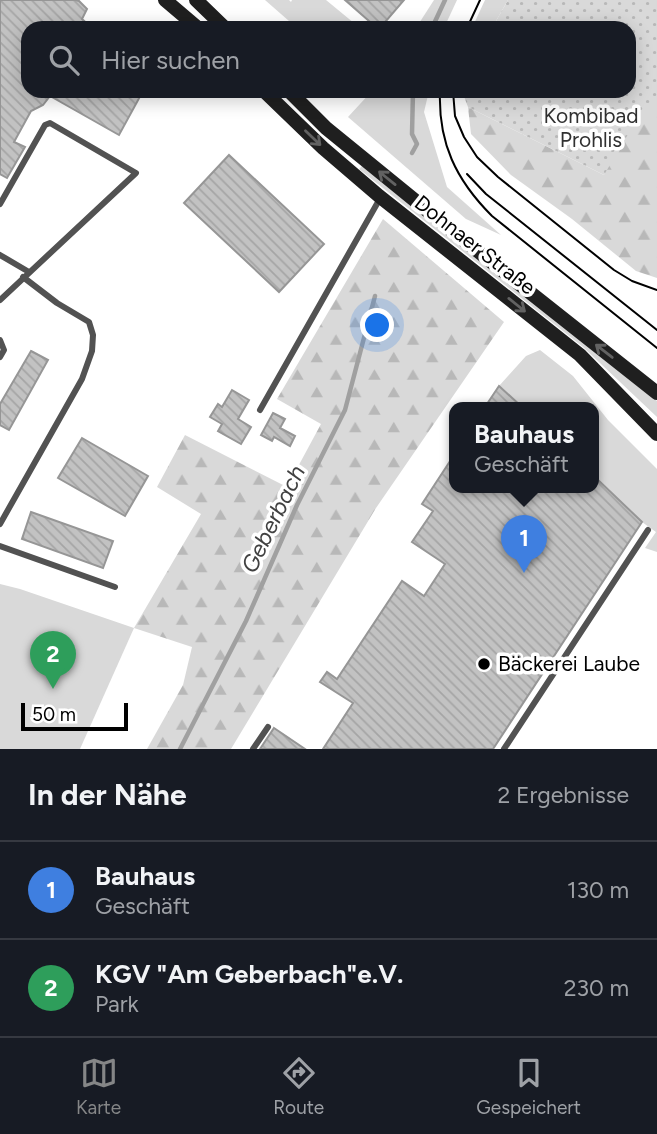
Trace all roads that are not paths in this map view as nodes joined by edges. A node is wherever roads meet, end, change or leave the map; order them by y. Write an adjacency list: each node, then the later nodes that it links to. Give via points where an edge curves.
1 (165, 0): 3 (main road)
2 (196, 0): 4 (main road)
3 (190, 21)
4 (218, 21)
5 (271, 98): 7 (main road, Dohnaer Straße, one-way to 7)
6 (296, 98): 15 (main road, Dohnaer Straße, one-way to 6, via 326,128)
7 (379, 196): 16 (lane); 17 (main road, Dohnaer Straße, one-way to 17, via 580,355)
8 (0, 204): 10 (lane, via 50,123 136,173)
9 (0, 256): 10 (lane)
10 (29, 272): 11 (lane)
11 (23, 277): 12 (lane); 18 (lane, via 89,322 92,351 82,379)
12 (0, 300)
13 (0, 340): 14 (lane, via 4,349)
14 (0, 356)
15 (657, 393)
16 (260, 410)
17 (657, 434)
18 (0, 524)
19 (648, 530): 24 (lane)
20 (0, 546): 21 (lane)
21 (115, 587)
22 (268, 727): 23 (lane)
23 (253, 749)
24 (504, 749)

